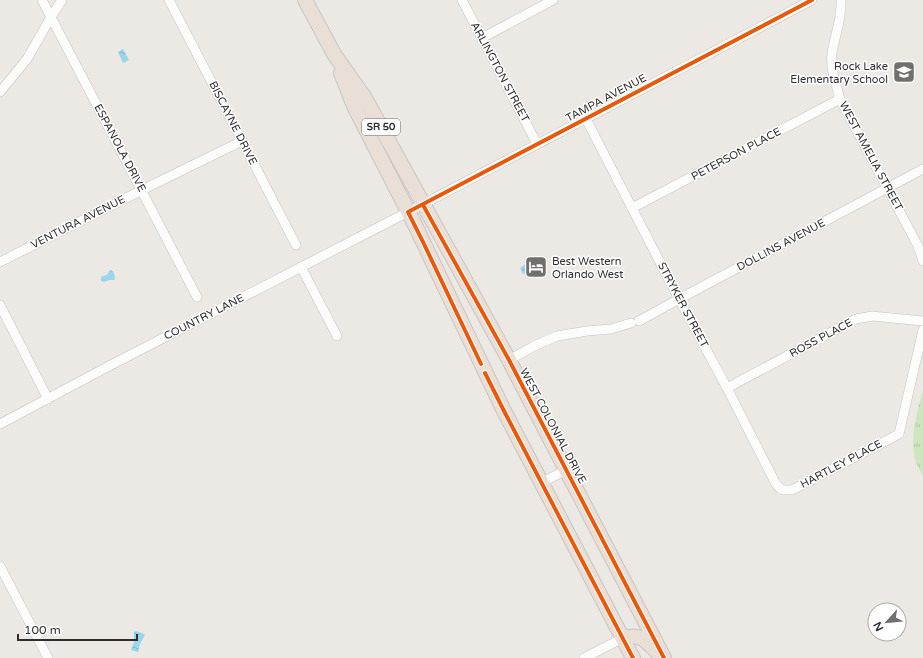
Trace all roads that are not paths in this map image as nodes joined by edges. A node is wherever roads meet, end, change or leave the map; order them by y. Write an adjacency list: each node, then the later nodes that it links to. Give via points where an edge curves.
1 (42, 0): 9 (street, ESPANOLA DRIVE)
2 (62, 0): 9 (street)
3 (169, 0): 15 (street, BISCAYNE DRIVE)
4 (305, 0): 11 (highway, WEST COLONIAL DRIVE / SR 50)
5 (462, 0): 10 (street, ARLINGTON STREET)
6 (553, 0): 10 (street)
7 (812, 0): 14 (street, TAMPA AVENUE)
8 (841, 0): 13 (street, WEST AMELIA STREET, via 832,53 833,73)
9 (51, 17): 12 (street, via 26,59); 19 (street, ESPANOLA DRIVE)
10 (482, 38): 16 (street, ARLINGTON STREET)
11 (334, 54): 20 (highway, WEST COLONIAL DRIVE / SR 50, via 365,98); 22 (highway, WEST COLONIAL DRIVE / SR 50, via 354,106)
12 (0, 92)
13 (840, 99): 18 (street, WEST AMELIA STREET); 21 (street, PETERSON PLACE)
14 (586, 119): 16 (street, TAMPA AVENUE); 21 (street, STRYKER STREET)
15 (242, 141): 19 (street, VENTURA AVENUE); 23 (street, BISCAYNE DRIVE)
16 (537, 144): 20 (street, TAMPA AVENUE)
17 (923, 169): 18 (street, DOLLINS AVENUE)
18 (888, 188): 25 (street, WEST AMELIA STREET, via 918,246); 28 (street, DOLLINS AVENUE)
19 (142, 190): 24 (street, VENTURA AVENUE); 27 (street, ESPANOLA DRIVE)
20 (423, 205): 22 (street, TAMPA AVENUE); 33 (highway, WEST COLONIAL DRIVE / SR 50)
21 (632, 208): 28 (street, STRYKER STREET)
22 (408, 212): 26 (street, COUNTRY LANE); 38 (highway, WEST COLONIAL DRIVE / SR 50)
23 (296, 245)
24 (0, 262)
25 (923, 262)
26 (301, 267): 32 (street); 35 (street, COUNTRY LANE)
27 (197, 297)
28 (679, 299): 33 (street, DOLLINS AVENUE, via 635,322 611,329 558,336); 34 (street, STRYKER STREET)
29 (0, 305): 35 (street)
30 (923, 321): 34 (street, ROSS PLACE, via 872,316 856,319)
31 (923, 330): 39 (street, HARTLEY PLACE, via 899,434 792,490)
32 (337, 336)
33 (508, 360): 37 (highway, WEST COLONIAL DRIVE / SR 50)
34 (726, 388): 39 (street, STRYKER STREET, via 776,484)
35 (48, 399): 36 (street, COUNTRY LANE)
36 (0, 424)
37 (566, 470): 38 (street); 45 (highway, WEST COLONIAL DRIVE / SR 50)
38 (541, 483): 41 (highway, WEST COLONIAL DRIVE / SR 50)
39 (782, 490)
40 (0, 566): 42 (street)
41 (622, 638): 43 (street); 44 (highway, WEST COLONIAL DRIVE / SR 50); 45 (highway, via 637,636)
42 (48, 658)
43 (584, 658)
44 (633, 658)
45 (664, 658)

